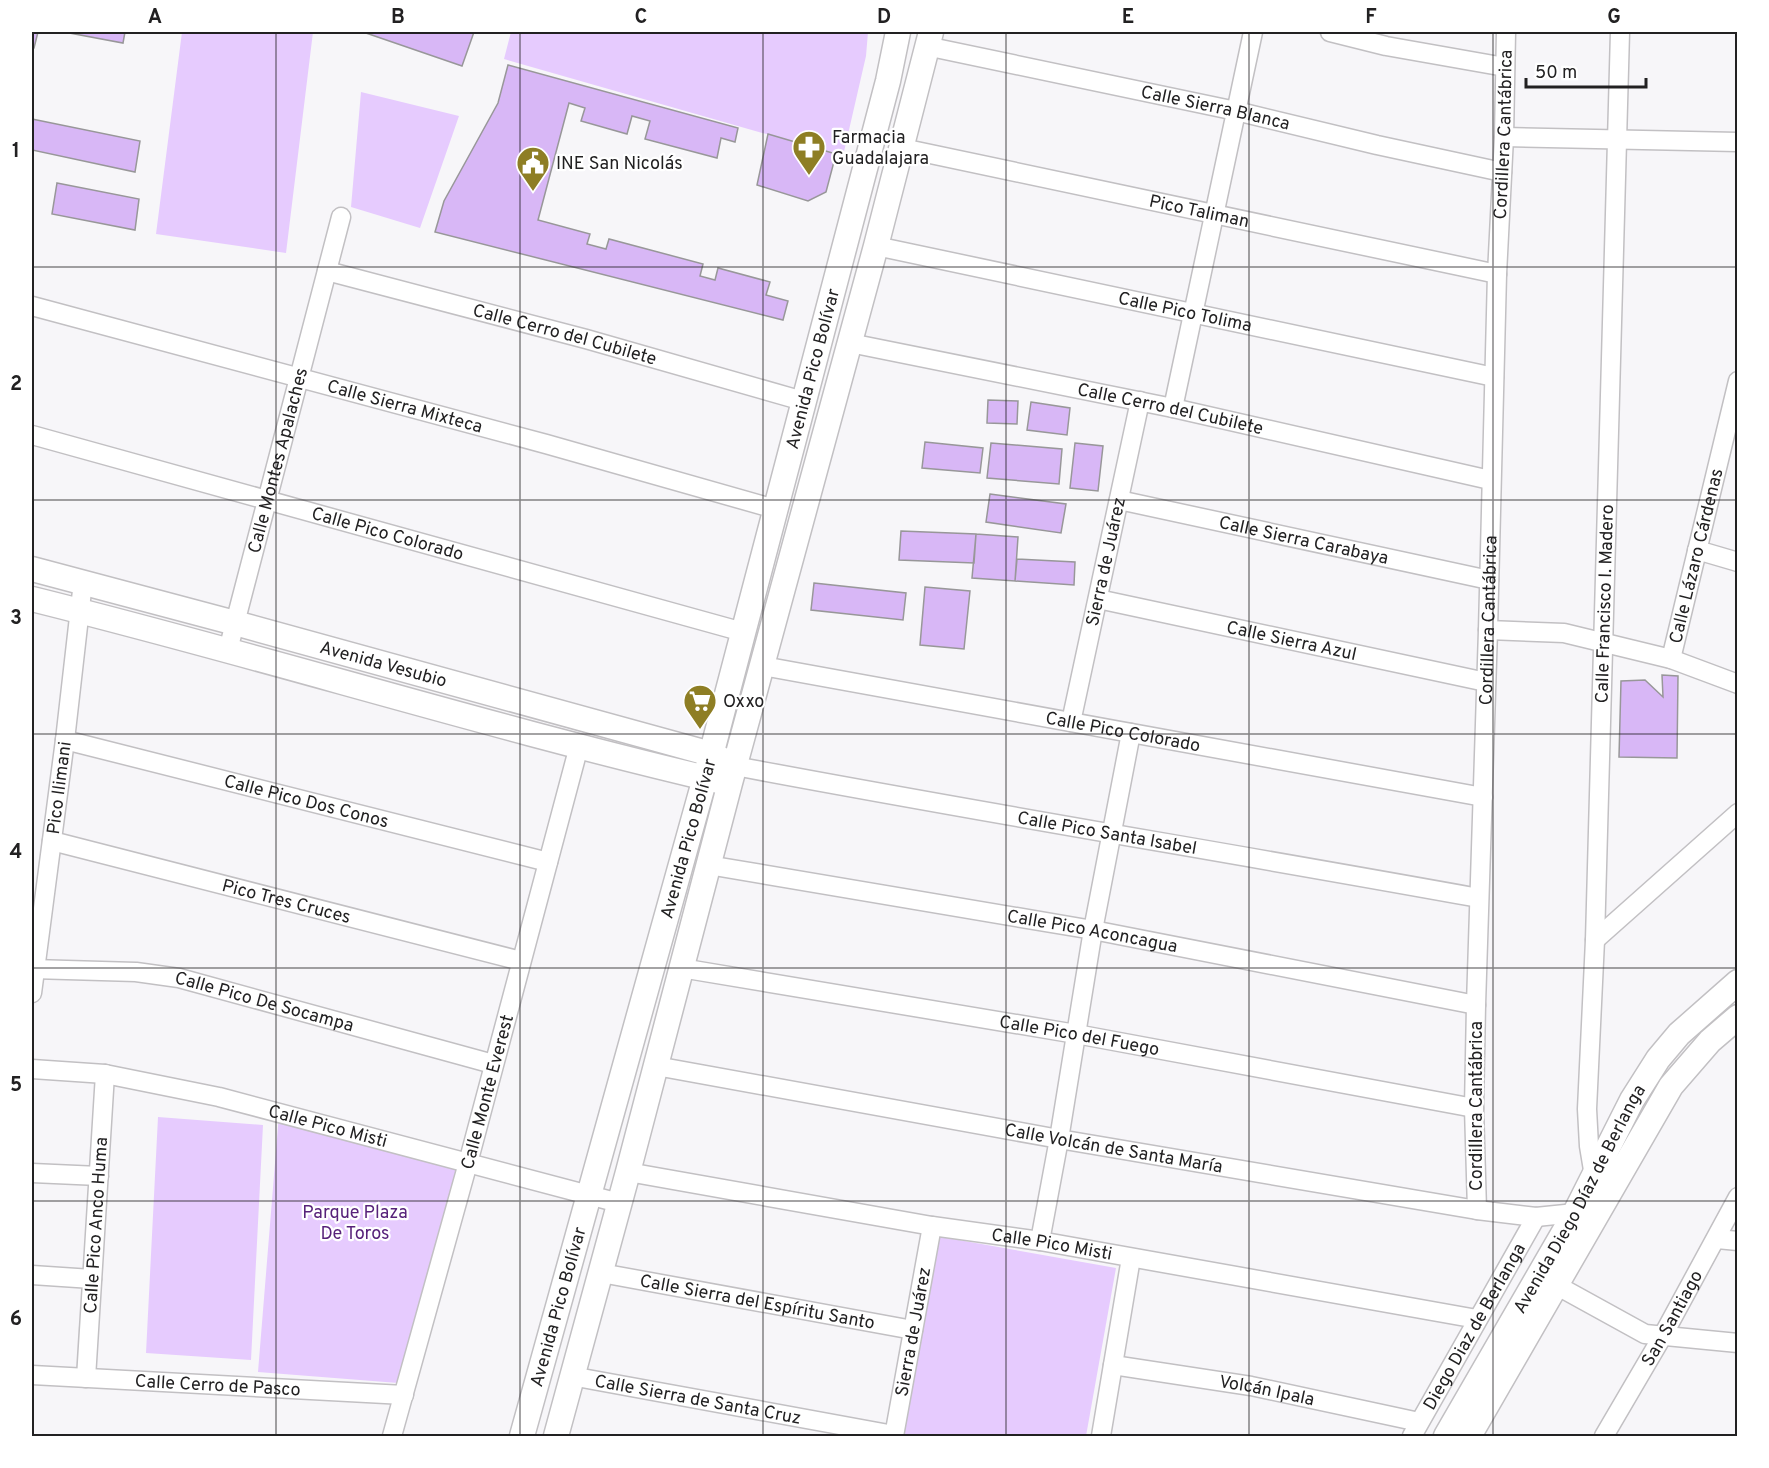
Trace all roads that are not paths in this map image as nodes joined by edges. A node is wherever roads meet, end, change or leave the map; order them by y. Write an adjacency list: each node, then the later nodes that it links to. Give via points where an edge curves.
1 (898, 32): 25 (street, Avenida Pico Bolívar)
2 (1253, 32): 8 (street)
3 (1330, 32): 7 (street)
4 (1506, 32): 7 (street, Cordillera Cantábrica)
5 (1620, 32): 10 (street, Calle Francisco I. Madero)
6 (929, 39): 8 (street, Calle Sierra Blanca); 12 (street, Avenida Pico Bolívar)
7 (1505, 67): 9 (street, Cordillera Cantábrica)
8 (1236, 111): 13 (street, Calle Sierra Blanca); 14 (street)
9 (1504, 136): 10 (street); 13 (street, Cordillera Cantábrica)
10 (1618, 139): 11 (street); 44 (street, Calle Francisco I. Madero)
11 (1737, 142)
12 (902, 147): 14 (street, Pico Taliman); 16 (street, Avenida Pico Bolívar)
13 (1502, 172): 18 (street, Cordillera Cantábrica)
14 (1215, 213): 18 (street, Pico Taliman); 20 (street)
15 (341, 217): 17 (street, Calle Montes Apalaches)
16 (876, 246): 20 (street, Calle Pico Tolima); 21 (street, Avenida Pico Bolívar)
17 (327, 271): 23 (street, Calle Montes Apalaches); 25 (street, Calle Cerro del Cubilete)
18 (1497, 274): 22 (street, Cordillera Cantábrica)
19 (32, 306): 23 (street, Calle Sierra Mixteca)
20 (1194, 314): 22 (street, Calle Pico Tolima); 27 (street)
21 (850, 343): 26 (street, Calle Cerro del Cubilete); 47 (street, Avenida Pico Bolívar)
22 (1494, 377): 29 (street, Cordillera Cantábrica)
23 (299, 378): 30 (street, Calle Montes Apalaches); 32 (street, Calle Sierra Mixteca)
24 (1737, 381): 33 (street, Calle Lázaro Cárdenas)
25 (803, 401): 32 (street, Avenida Pico Bolívar)
26 (1140, 401): 27 (street, Calle Cerro del Cubilete); 31 (street, Sierra de Juárez)
27 (1173, 408): 29 (street, Calle Cerro del Cubilete)
28 (32, 435): 30 (street, Calle Pico Colorado)
29 (1490, 480): 36 (street, Cordillera Cantábrica)
30 (267, 500): 41 (street, Calle Montes Apalaches); 43 (street, Calle Pico Colorado)
31 (1119, 500): 36 (street, Calle Sierra Carabaya); 39 (street, Sierra de Juárez)
32 (775, 509): 43 (street, Avenida Pico Bolívar)
33 (1697, 550): 34 (street); 46 (street, Calle Lázaro Cárdenas)
34 (1737, 562)
35 (32, 569): 37 (street, Avenida Vesubio)
36 (1489, 580): 42 (street, Cordillera Cantábrica)
37 (83, 582): 40 (street, Pico Ilimani); 41 (street, Avenida Vesubio)
38 (32, 599): 40 (street, Avenida Vesubio)
39 (1098, 599): 48 (street, Calle Sierra Azul); 50 (street, Sierra de Juárez)
40 (80, 611): 45 (street, Avenida Vesubio); 52 (street, Pico Ilimani)
41 (235, 623): 45 (street, Calle Montes Apalaches); 54 (street, Avenida Vesubio)
42 (1488, 630): 44 (street, via 1564,633); 48 (street, Cordillera Cantábrica)
43 (743, 632): 54 (street, Avenida Pico Bolívar)
44 (1602, 641): 46 (street); 65 (street, Calle Francisco I. Madero)
45 (228, 650): 53 (street, Avenida Vesubio)
46 (1671, 658): 49 (street)
47 (763, 666): 50 (street, Calle Pico Colorado); 55 (street, Avenida Pico Bolívar)
48 (1486, 682): 57 (street, Cordillera Cantábrica)
49 (1737, 684)
50 (1071, 722): 51 (street, Calle Pico Colorado)
51 (1131, 733): 57 (street, Calle Pico Colorado); 59 (street)
52 (65, 740): 60 (street, Pico Ilimani); 61 (street, Calle Pico Dos Conos)
53 (579, 746): 56 (street, Avenida Vesubio); 61 (street, Calle Monte Everest)
54 (711, 754): 55 (street, Avenida Vesubio); 56 (street, Avenida Pico Bolívar)
55 (732, 775): 56 (street, Avenida Vesubio); 59 (street, Calle Pico Santa Isabel, via 919,801); 62 (street, Avenida Pico Bolívar)
56 (705, 778): 85 (street, Avenida Pico Bolívar)
57 (1483, 797): 63 (street, Cordillera Cantábrica)
58 (1737, 813): 65 (street)
59 (1111, 834): 63 (street, Calle Pico Santa Isabel); 64 (street)
60 (52, 841): 66 (street, Pico Tres Cruces); 68 (street, Pico Ilimani)
61 (548, 862): 66 (street, Calle Monte Everest)
62 (708, 866): 64 (street, Calle Pico Aconcagua); 67 (street, Avenida Pico Bolívar)
63 (1479, 898): 71 (street, Cordillera Cantábrica)
64 (1093, 930): 71 (street, Calle Pico Aconcagua); 73 (street)
65 (1595, 940): 84 (street, Calle Francisco I. Madero, via 1587,1109)
66 (520, 961): 74 (street, Calle Monte Everest)
67 (681, 968): 73 (street, Calle Pico del Fuego); 75 (street, Avenida Pico Bolívar)
68 (33, 969): 70 (street, Pico Ilimani); 74 (street, Calle Pico De Socampa, via 136,972 179,978)
69 (1737, 982): 84 (street, Avenida Diego Díaz de Berlanga, via 1658,1059 1632,1100)
70 (32, 993)
71 (1476, 1005): 78 (street, Cordillera Cantábrica)
72 (1737, 1017): 99 (street, Avenida Diego Díaz de Berlanga, via 1671,1086)
73 (1076, 1034): 78 (street, Calle Pico del Fuego); 79 (street)
74 (493, 1064): 80 (street, Calle Monte Everest)
75 (656, 1066): 79 (street, Calle Volcán de Santa María); 81 (street, Avenida Pico Bolívar)
76 (32, 1069): 77 (street, Calle Pico Misti)
77 (105, 1074): 80 (street, Calle Pico Misti, via 219,1097); 83 (street, Calle Pico Anco Huma)
78 (1474, 1108): 88 (street, Cordillera Cantábrica)
79 (1059, 1139): 88 (street, Calle Volcán de Santa María); 93 (street)
80 (468, 1163): 85 (street, Calle Pico Misti); 108 (street, Calle Monte Everest)
81 (628, 1172): 87 (street, Avenida Pico Bolívar); 91 (street, Calle Pico Misti)
82 (32, 1173): 83 (street)
83 (99, 1176): 98 (street, Calle Pico Anco Huma)
84 (1594, 1176): 89 (street, Avenida Diego Díaz de Berlanga)
85 (589, 1195): 87 (street, Calle Pico Misti); 112 (street, Avenida Pico Bolívar)
86 (1737, 1197): 92 (street, San Santiago)
87 (619, 1203): 96 (street, Avenida Pico Bolívar)
88 (1477, 1210): 90 (street, Calle Volcán de Santa María)
89 (1575, 1213): 90 (street, Calle Volcán de Santa María); 115 (street, Avenida Diego Díaz de Berlanga)
90 (1536, 1217): 100 (street, Diego Diaz de Berlanga)
91 (932, 1226): 93 (street, Calle Pico Misti); 101 (street, Sierra de Juárez)
92 (1717, 1239): 94 (street); 102 (street, San Santiago)
93 (1040, 1241): 95 (street, Calle Pico Misti)
94 (1737, 1241)
95 (1131, 1258): 100 (street, Calle Pico Misti); 104 (street)
96 (601, 1273): 101 (street, Calle Sierra del Espíritu Santo); 106 (street, Avenida Pico Bolívar)
97 (32, 1275): 98 (street)
98 (92, 1279): 107 (street, Calle Pico Anco Huma)
99 (1556, 1285): 102 (street, via 1631,1328); 116 (street, Avenida Diego Díaz de Berlanga)
100 (1477, 1319): 109 (street, Diego Diaz de Berlanga)
101 (913, 1330): 110 (street, Sierra de Juárez)
102 (1662, 1337): 103 (street); 117 (street, San Santiago)
103 (1737, 1343)
104 (1113, 1365): 109 (street, Volcán Ipala, via 1251,1386); 114 (street)
105 (32, 1375): 107 (street, Calle Cerro de Pasco)
106 (571, 1376): 110 (street, Calle Sierra de Santa Cruz); 113 (street, Avenida Pico Bolívar)
107 (86, 1378): 108 (street, Calle Cerro de Pasco)
108 (404, 1395): 111 (street, Calle Monte Everest)
109 (1415, 1429)
110 (894, 1436)
111 (392, 1437)
112 (522, 1437)
113 (556, 1437)
114 (1101, 1437)
115 (1446, 1437)
116 (1469, 1437)
117 (1604, 1437)

